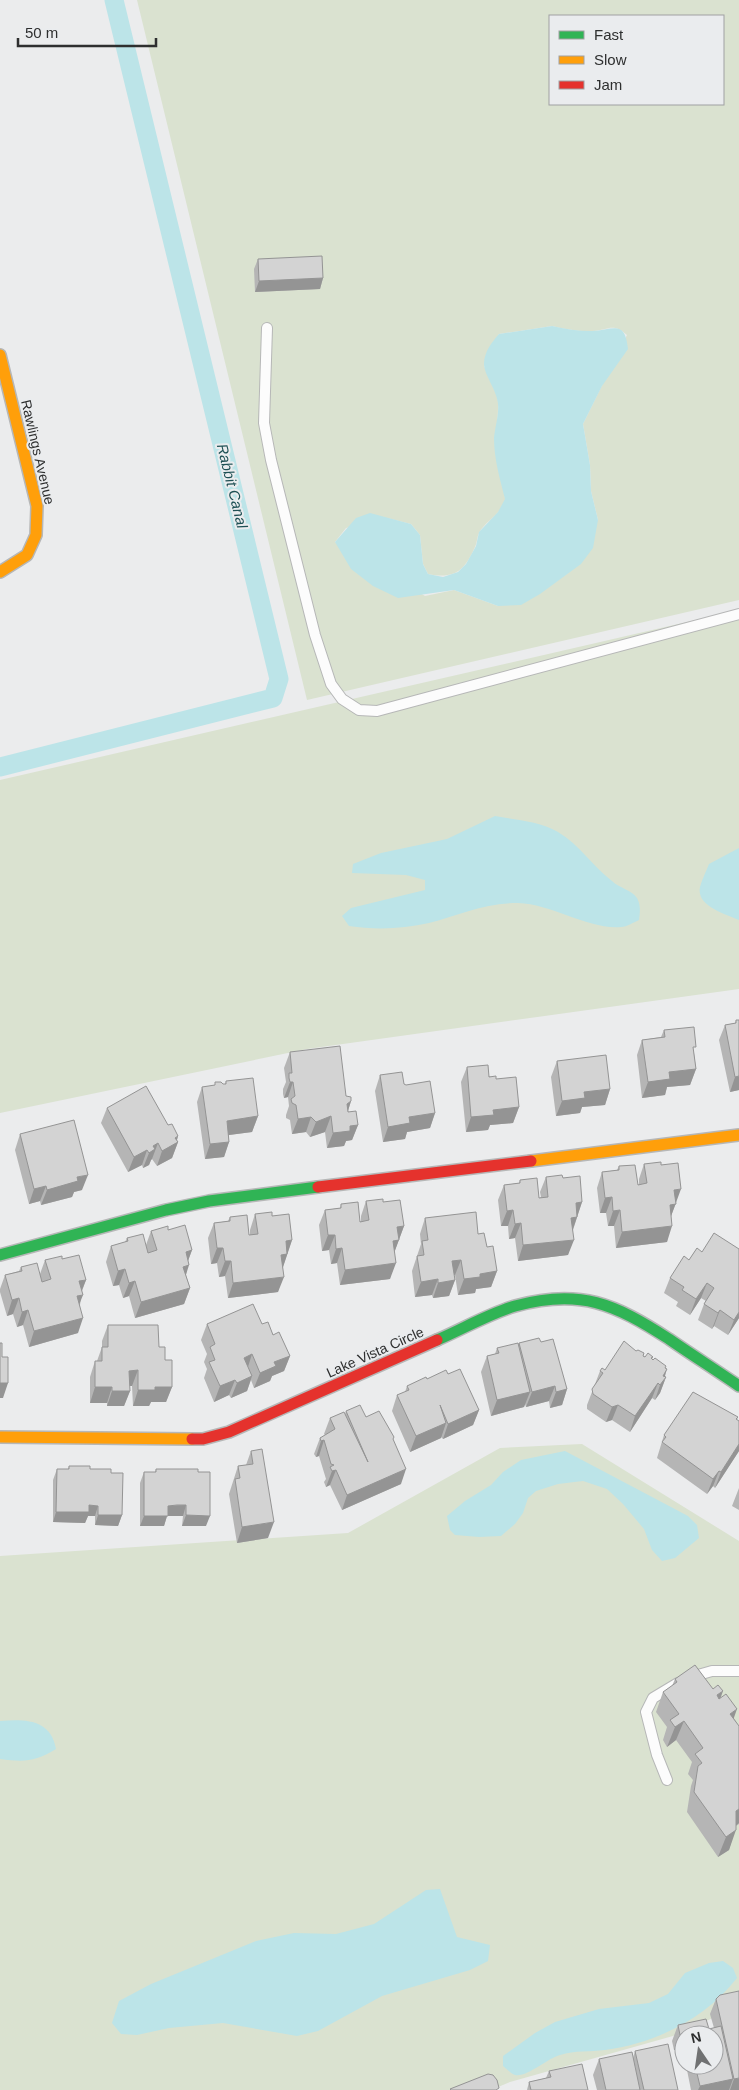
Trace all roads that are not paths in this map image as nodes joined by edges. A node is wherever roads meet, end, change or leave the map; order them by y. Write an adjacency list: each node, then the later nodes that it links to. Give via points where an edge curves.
1 (267, 328): 4 (lane, via 264,423 271,460 315,635 332,684 342,699 359,710 377,711)
2 (0, 355): 3 (street, Rawlings Avenue, via 37,506 36,535 27,556)
3 (0, 572)
4 (739, 614)
5 (739, 1135): 6 (street, via 209,1201)
6 (0, 1255)
7 (739, 1386): 8 (street, Lake Vista Circle, via 641,1321 612,1306 559,1298 535,1300 512,1307 229,1432 180,1440)
8 (0, 1437)
9 (739, 1671): 10 (lane, via 712,1672 683,1680 653,1698 646,1712)
10 (667, 1780)

